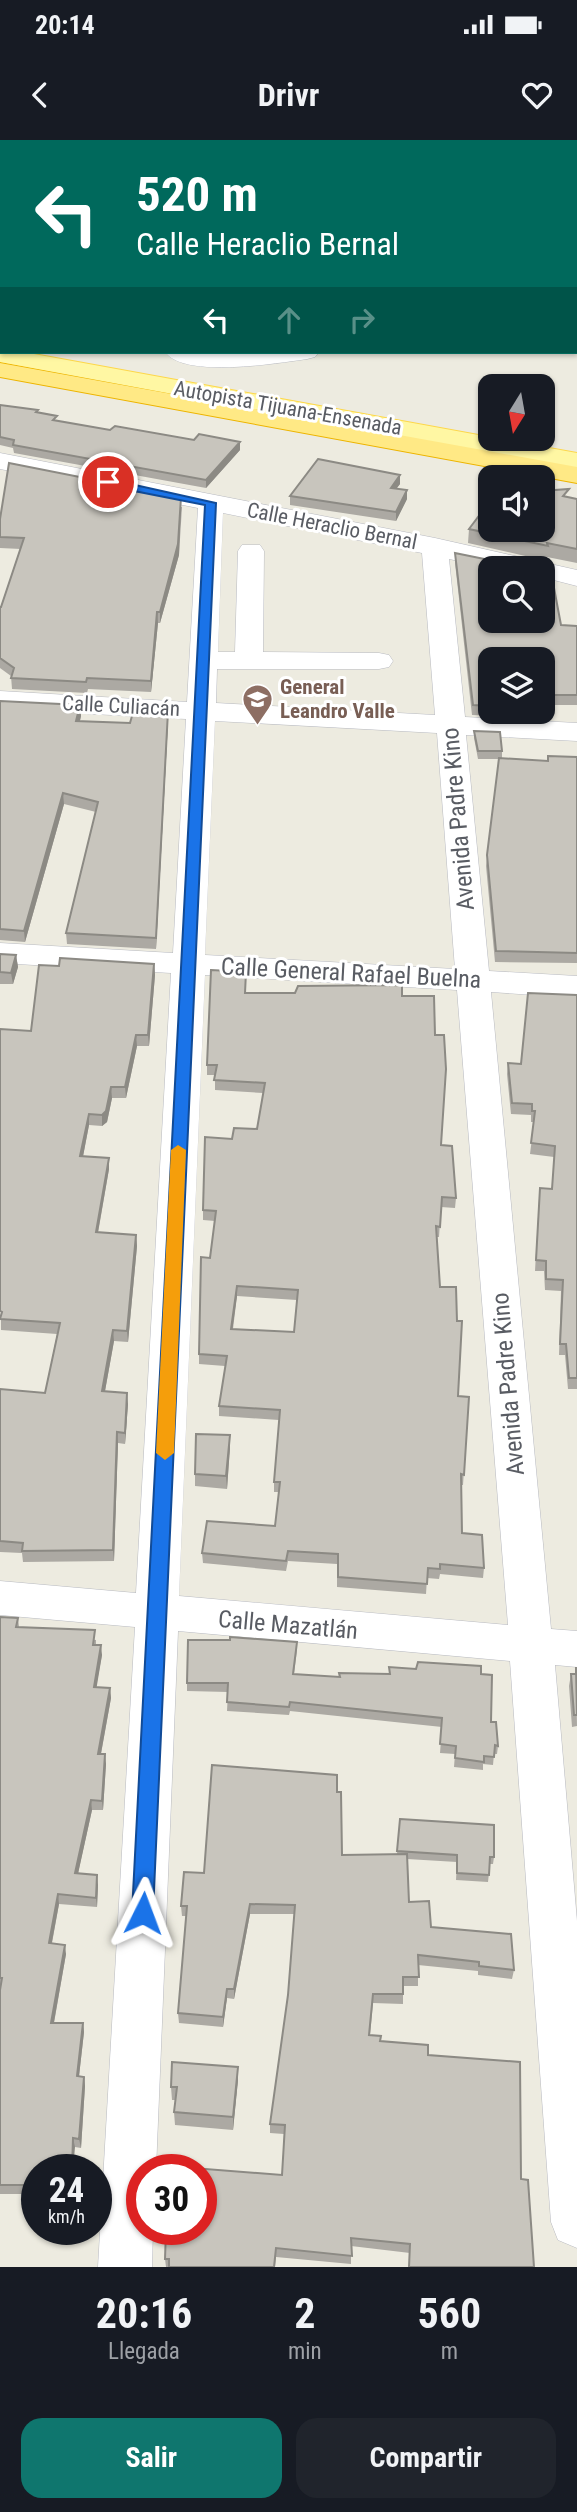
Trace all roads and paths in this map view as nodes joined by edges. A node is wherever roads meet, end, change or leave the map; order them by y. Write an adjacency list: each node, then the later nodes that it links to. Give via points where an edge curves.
1 (95, 354): 7 (main road)
2 (184, 354): 3 (street, via 240,361)
3 (292, 354)
4 (0, 355): 7 (main road, Autopista Tijuana-Ensenada)
5 (0, 370): 8 (highway, Autopista Tijuana-Ensenada)
6 (0, 389): 8 (highway)
7 (348, 420): 10 (main road, Autopista Tijuana-Ensenada)
8 (373, 438): 11 (highway, Autopista Tijuana-Ensenada)
9 (0, 461): 12 (street, Calle Heraclio Bernal)
10 (577, 461)
11 (577, 475)
12 (211, 503): 13 (street, Calle Heraclio Bernal); 18 (street)
13 (435, 546): 15 (street, Calle Heraclio Bernal); 23 (street, Avenida Padre Kino)
14 (251, 551): 19 (street)
15 (481, 556)
16 (555, 572): 17 (street, Calle Heraclio Bernal)
17 (577, 578)
18 (203, 660): 19 (street); 22 (street)
19 (249, 660): 20 (street)
20 (379, 661)
21 (0, 700): 22 (street, Calle Culiacán)
22 (200, 711): 23 (street, Calle Culiacán); 26 (street)
23 (450, 725): 24 (street, Calle Culiacán); 27 (street, Avenida Padre Kino)
24 (577, 732)
25 (0, 953): 26 (street, Calle General Rafael Buelna)
26 (187, 964): 27 (street, Calle General Rafael Buelna); 30 (street)
27 (471, 980): 28 (street, Calle General Rafael Buelna); 31 (street, Avenida Padre Kino)
28 (577, 987)
29 (0, 1598): 30 (street, Calle Mazatlán)
30 (158, 1614): 31 (street, Calle Mazatlán); 34 (street)
31 (531, 1645): 32 (street, Calle Mazatlán); 33 (street, Avenida Padre Kino)
32 (577, 1649)
33 (577, 2222)
34 (125, 2267)

